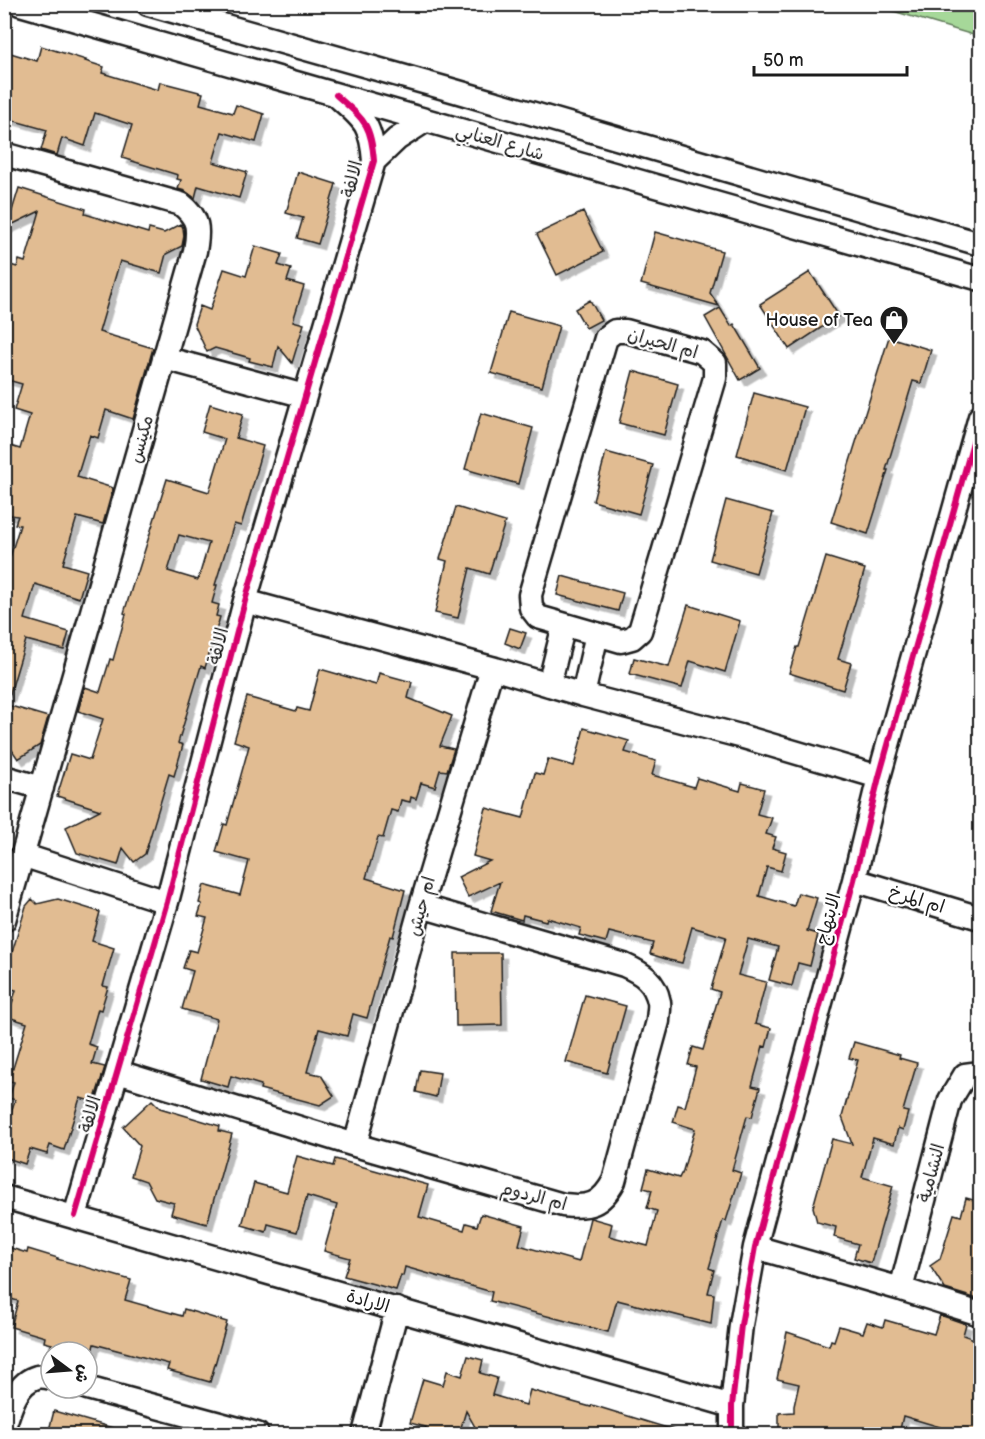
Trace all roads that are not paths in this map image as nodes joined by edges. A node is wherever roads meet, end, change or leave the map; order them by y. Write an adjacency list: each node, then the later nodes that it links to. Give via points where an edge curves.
1 (20, 4): 3 (street, شارع العنابي)
2 (148, 4): 7 (street, شارع العنابي)
3 (336, 95): 4 (street, شارع العنابي); 6 (street, الالفة, via 368,127)
4 (425, 121): 6 (street, الالفة); 8 (street, شارع العنابي)
5 (4, 154): 9 (street, مكينس, via 180,204 191,212 198,237)
6 (374, 161): 10 (street, الالفة)
7 (981, 244)
8 (978, 280)
9 (164, 358): 10 (street); 20 (street, مكينس)
10 (305, 396): 12 (street, الالفة)
11 (981, 417): 19 (street, الابتهاج)
12 (245, 601): 15 (street); 23 (street, الالفة)
13 (564, 625): 14 (street, ام الحيران); 14 (street, ام الحيران, via 537,617 530,595 606,338 615,331 626,331 702,352 714,363 715,378 640,631 632,639 621,641); 16 (street)
14 (597, 634): 17 (street)
15 (492, 668): 16 (street); 24 (street, ام حيش)
16 (549, 685): 17 (street)
17 (583, 695): 19 (street)
18 (4, 777): 20 (street)
19 (879, 777): 22 (street, الابتهاج)
20 (42, 789): 21 (street, مكينس)
21 (22, 855): 23 (street); 26 (street, مكينس)
22 (854, 880): 25 (street, ام المرخ); 32 (street, الابتهاج)
23 (167, 902): 27 (street, الالفة)
24 (421, 906): 29 (street, ام حيش); 29 (street, ام الردوم, via 624,965 641,972 651,983 659,1002 658,1021 614,1181 607,1194 594,1203 580,1207 563,1205)
25 (981, 918)
26 (4, 920)
27 (118, 1072): 29 (street, ام الردوم); 31 (street, الالفة)
28 (981, 1073): 33 (street, النشامية, via 965,1075 950,1100)
29 (355, 1146)
30 (4, 1197): 31 (street, الارادة)
31 (75, 1216): 34 (street, الارادة)
32 (755, 1247): 33 (street); 38 (street, الابتهاج)
33 (901, 1289): 35 (street)
34 (397, 1309): 38 (street, الارادة); 41 (street)
35 (981, 1314)
36 (39, 1376): 39 (street, via 17,1393)
37 (99, 1391): 40 (street)
38 (732, 1406): 42 (street, الابتهاج)
39 (4, 1427)
40 (250, 1434)
41 (364, 1434)
42 (732, 1434)

